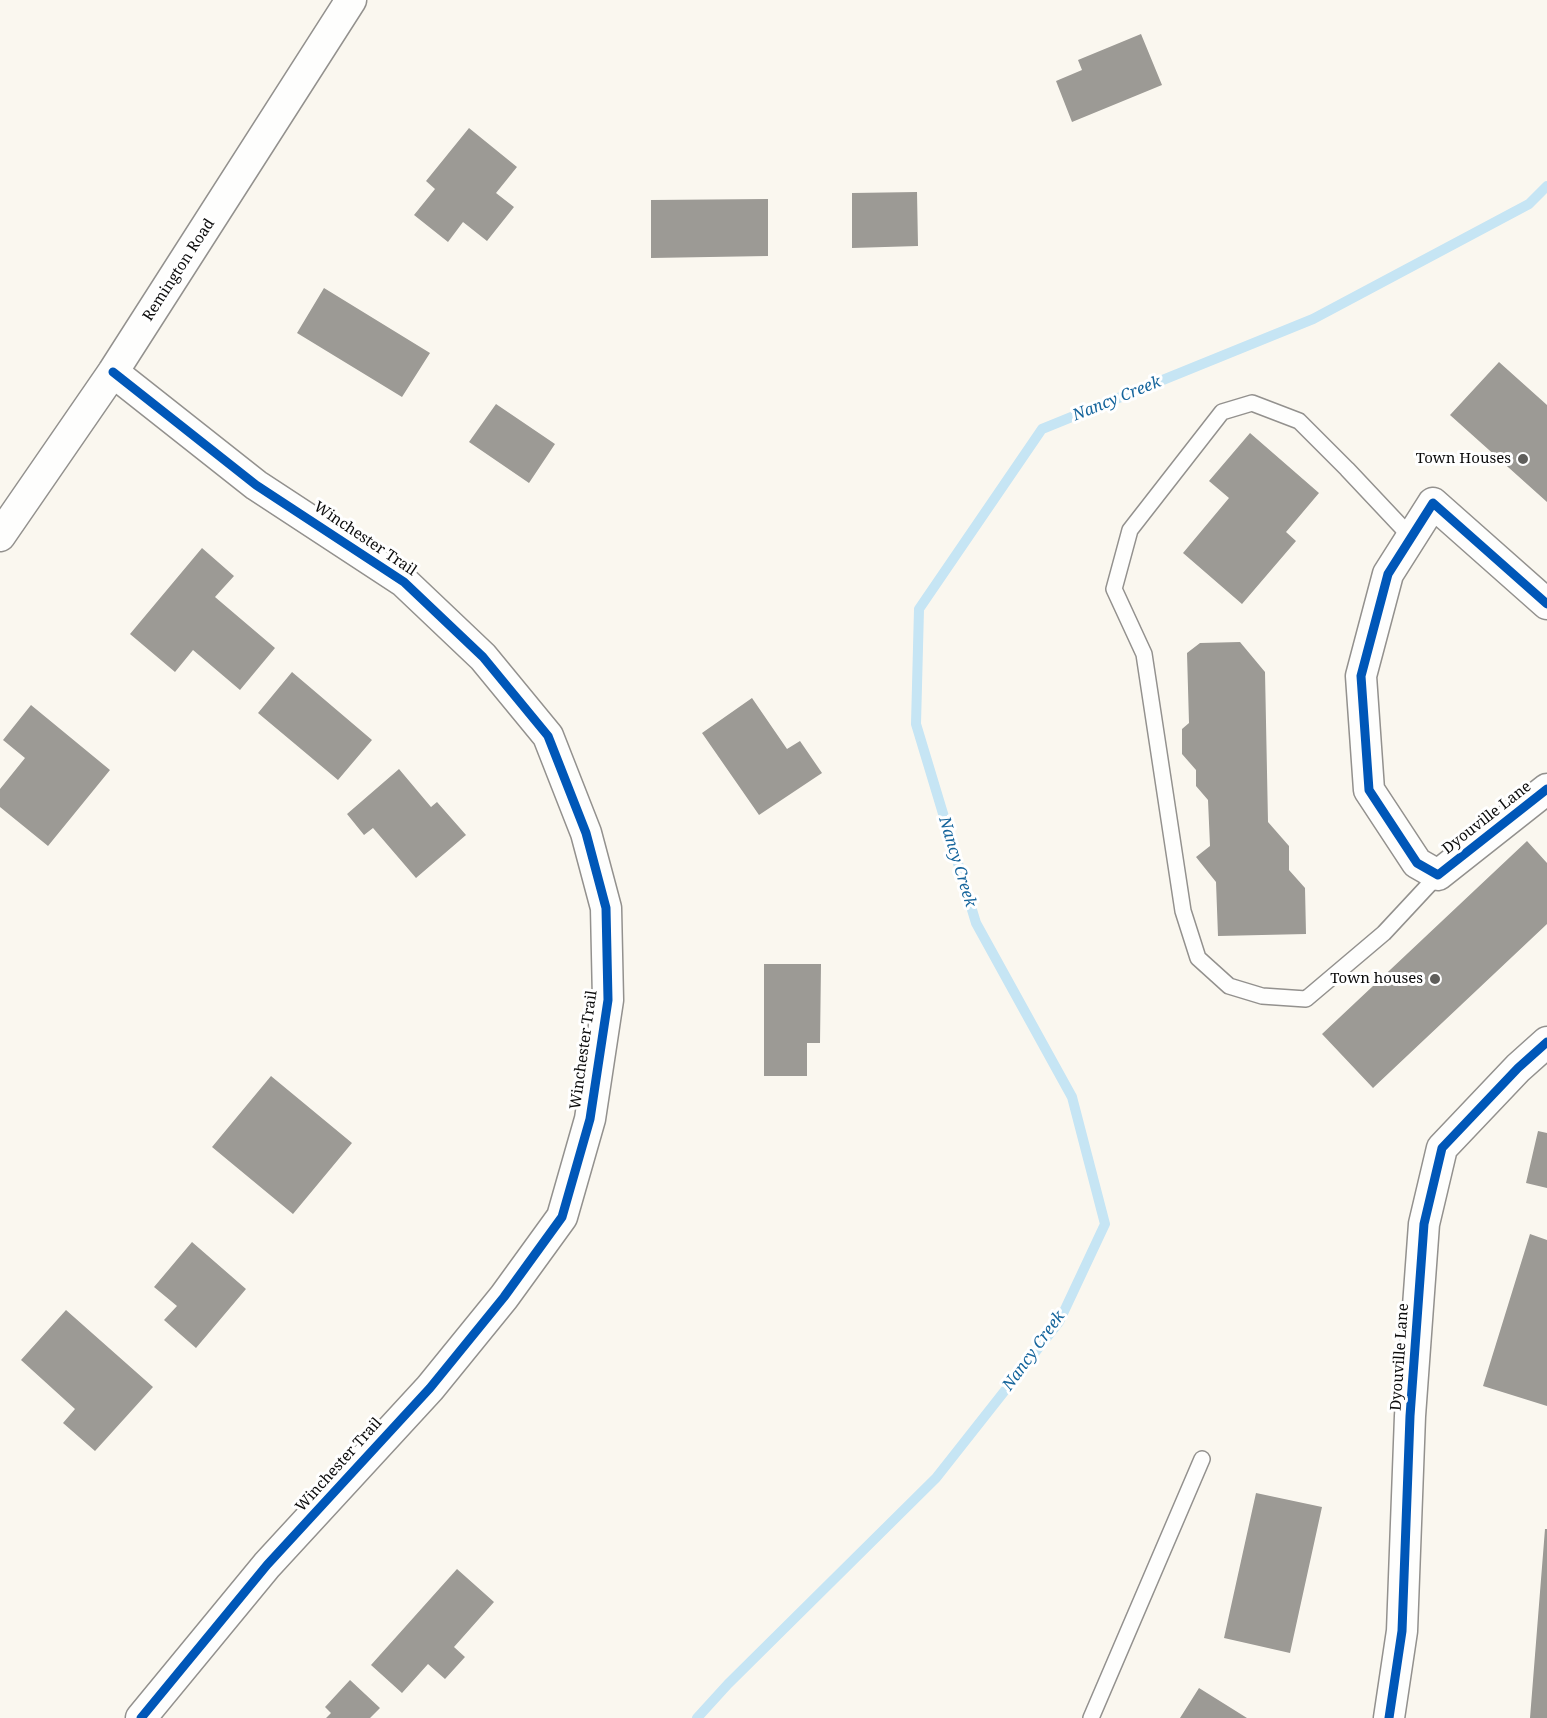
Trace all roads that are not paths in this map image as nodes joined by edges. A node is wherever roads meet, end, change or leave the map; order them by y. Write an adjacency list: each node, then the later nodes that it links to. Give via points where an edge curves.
1 (351, 0): 2 (street, Remington Road)
2 (113, 372): 3 (street, Remington Road); 10 (street, Winchester Trail, via 256,485 404,582 483,657 548,736 586,833 606,908 608,1000 590,1119 562,1217 430,1388 267,1565)
3 (0, 536)
4 (1411, 537): 5 (street, Dyouville Lane, via 1433,503); 7 (street, Dyouville Lane, via 1388,574 1361,676 1369,790 1417,863); 7 (lane, via 1299,421 1252,403 1222,412 1130,530 1114,589 1144,654 1183,911 1198,958 1229,986 1262,996 1306,999 1384,933)
5 (1547, 604)
6 (1547, 789): 7 (street, Dyouville Lane)
7 (1438, 875)
8 (1547, 1042): 12 (street, Dyouville Lane, via 1442,1148 1424,1224 1410,1416 1402,1631)
9 (1202, 1459): 11 (lane)
10 (141, 1718)
11 (1091, 1718)
12 (1389, 1718)

